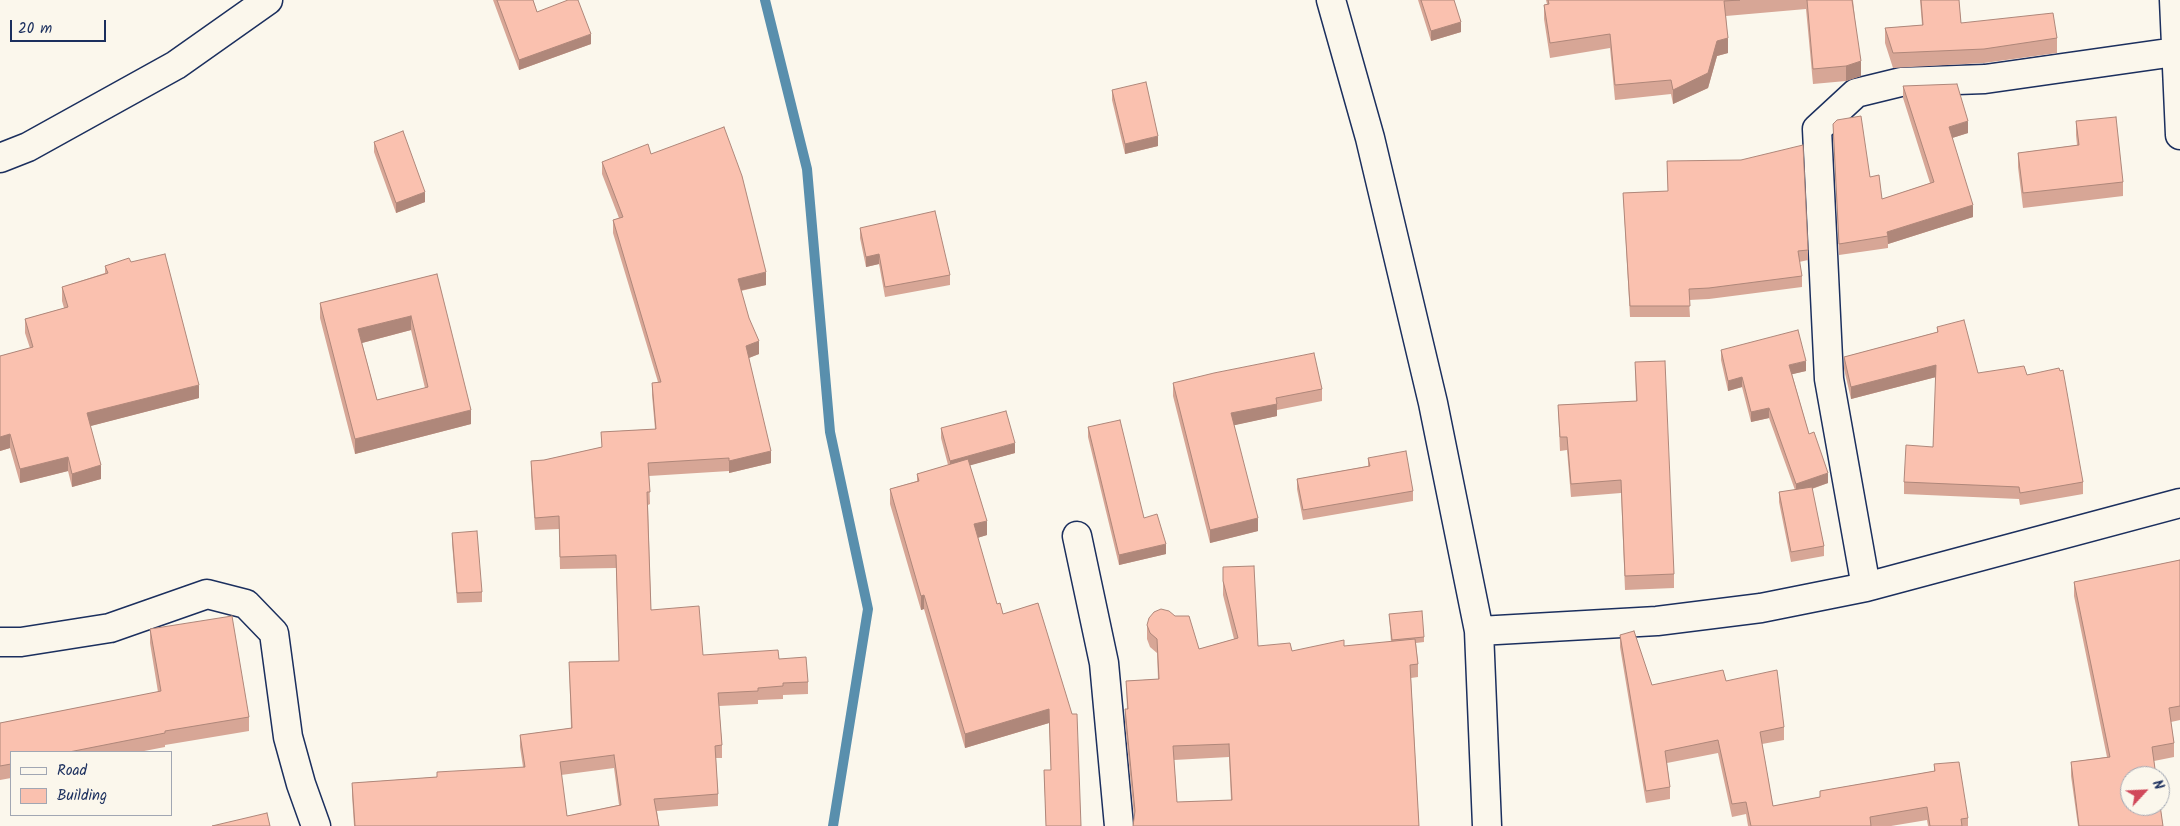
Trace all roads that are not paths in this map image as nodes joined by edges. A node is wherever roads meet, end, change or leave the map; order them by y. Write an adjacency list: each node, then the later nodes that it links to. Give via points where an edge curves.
1 (268, 0): 6 (street, via 176,65 36,142)
2 (1331, 0): 10 (street, via 1370,138 1433,403)
3 (2174, 0): 4 (street)
4 (2175, 52): 5 (street); 9 (street, via 1985,79 1901,82 1856,93 1817,129 1829,379)
5 (2180, 135)
6 (0, 158)
7 (2180, 503): 9 (street)
8 (1077, 536): 13 (street, via 1104,663)
9 (1866, 586): 10 (street, via 1761,608 1657,621)
10 (1478, 631): 14 (street)
11 (0, 642): 12 (street, via 21,642 110,628 208,594 246,604 274,633 288,737)
12 (316, 826)
13 (1119, 826)
14 (1487, 826)

